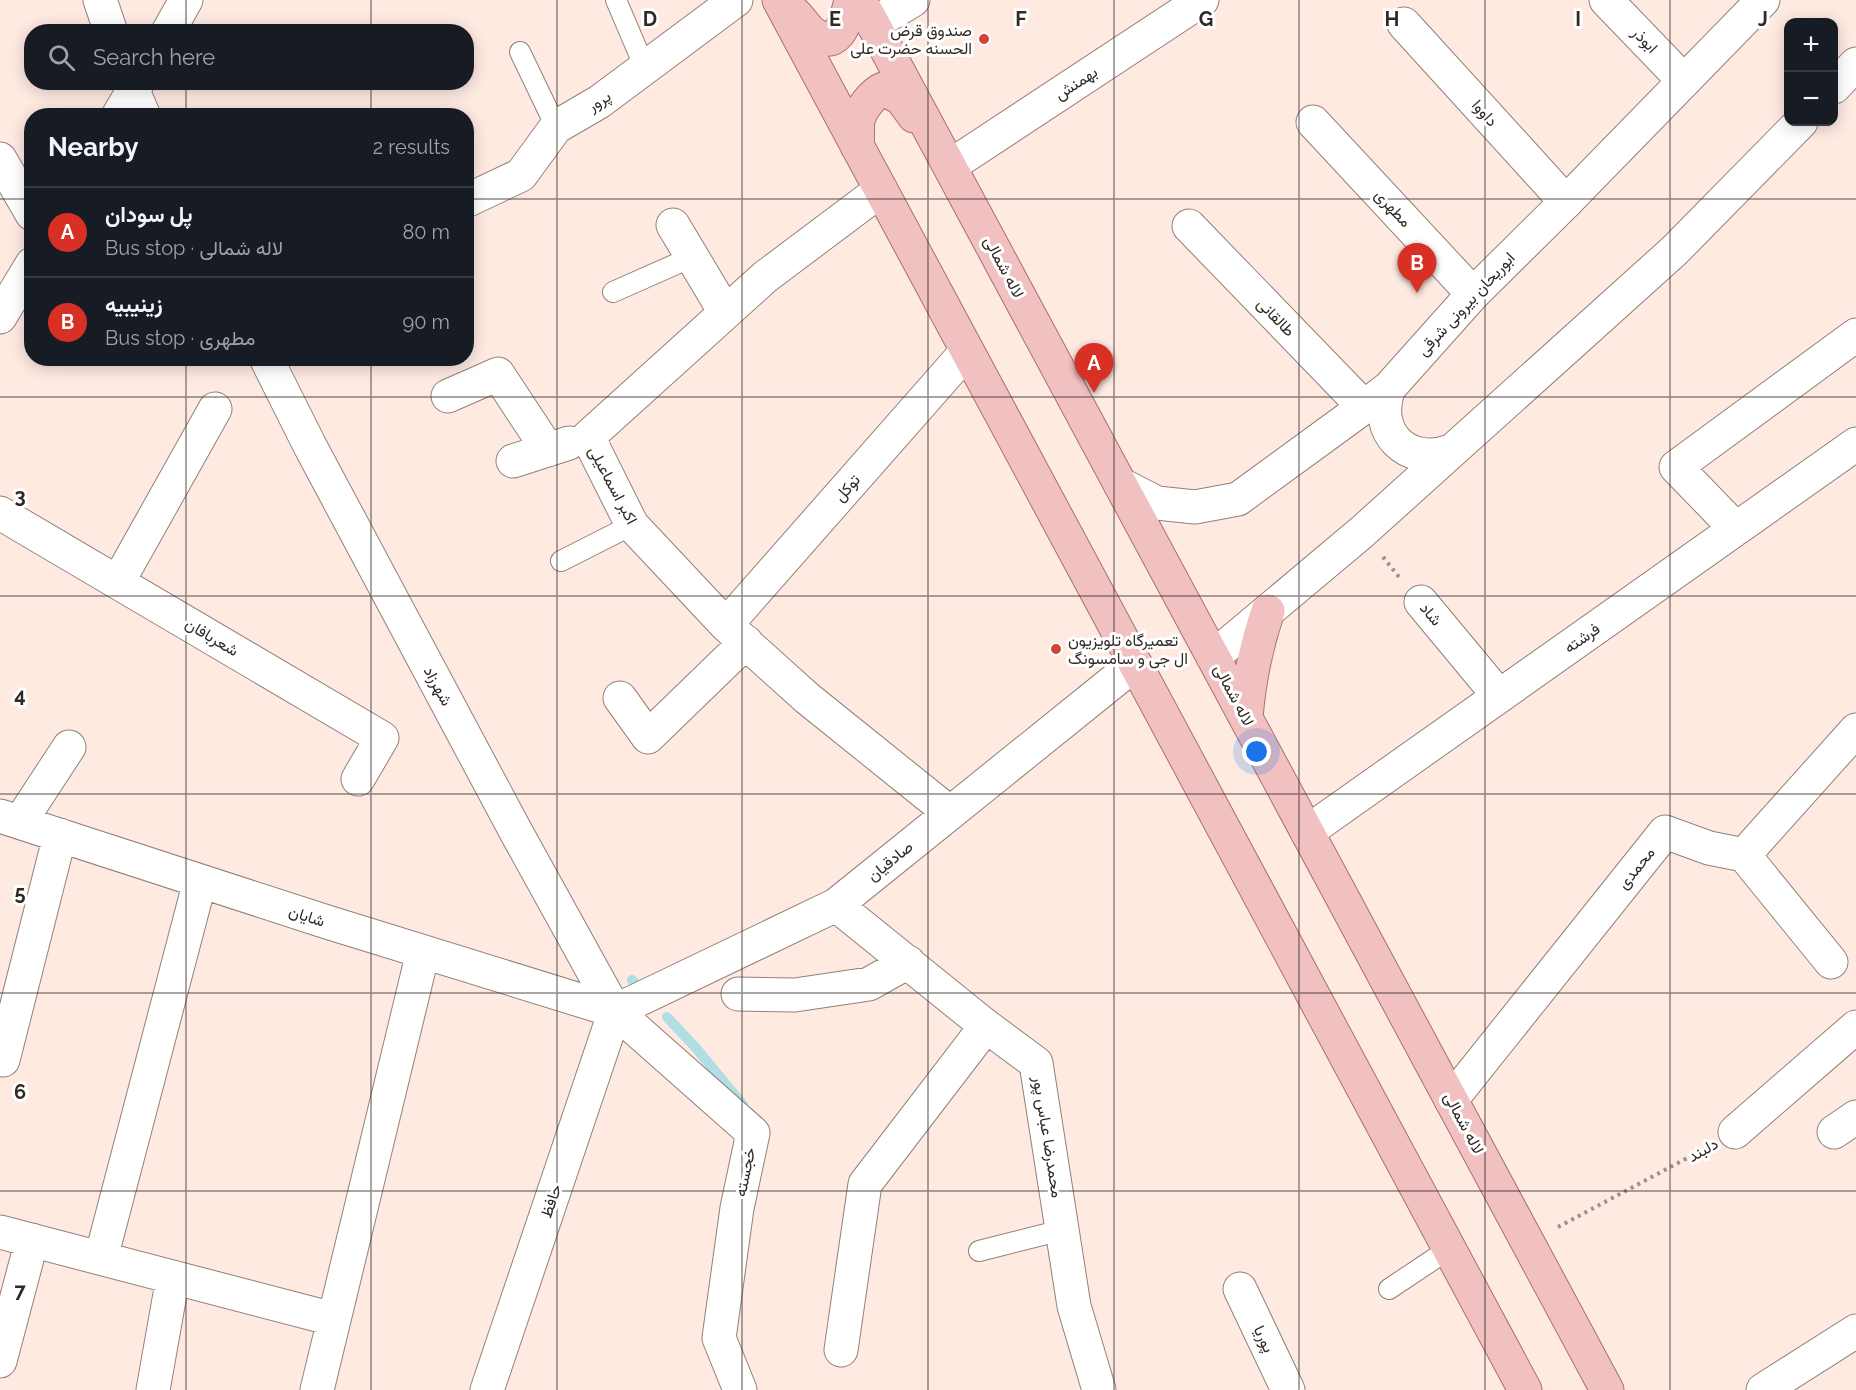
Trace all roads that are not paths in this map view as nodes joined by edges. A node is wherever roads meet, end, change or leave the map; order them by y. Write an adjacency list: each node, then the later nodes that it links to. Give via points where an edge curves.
1 (100, 0): 12 (street)
2 (186, 0): 13 (street)
3 (616, 0): 17 (lane)
4 (736, 0): 17 (street, پرور)
5 (780, 0): 6 (main road, via 808,30 830,40 845,23); 23 (main road)
6 (851, 0)
7 (913, 0): 11 (street)
8 (1202, 0): 24 (street, بهمنش)
9 (1606, 0): 18 (street, ابوذر)
10 (1763, 0): 18 (street, ابوریحان بیرونی شرقی)
11 (866, 12): 24 (main road, لاله شمالی)
12 (108, 24)
13 (172, 24)
14 (1404, 24): 29 (street, داووا)
15 (520, 52): 22 (lane)
16 (1856, 64): 19 (street)
17 (645, 68): 22 (street, پرور)
18 (1684, 81): 29 (street, ابوریحان بیرونی شرقی)
19 (1838, 82)
20 (1313, 122): 35 (street, مطهری)
21 (1797, 126): 47 (street, via 1674,251)
22 (556, 127): 27 (street, پرور, via 521,175)
23 (857, 146): 24 (main road, via 858,119 883,89 901,98); 26 (main road)
24 (945, 158): 49 (main road, لاله شمالی)
25 (0, 159): 28 (street)
26 (881, 190): 36 (street, اکبر اسماعیلی); 39 (main road)
27 (474, 197)
28 (24, 200)
29 (1566, 202): 35 (street, ابوریحان بیرونی شرقی)
30 (673, 225): 32 (street)
31 (1189, 226): 42 (street, طالقانی)
32 (692, 257): 34 (lane); 36 (street)
33 (24, 277): 37 (street)
34 (613, 292)
35 (1473, 294): 42 (street, ابوریحان بیرونی شرقی)
36 (725, 312): 44 (street, اکبر اسماعیلی)
37 (0, 317)
38 (1856, 335): 52 (street, via 1676,467)
39 (967, 351): 57 (street, توکل); 59 (main road)
40 (270, 366): 77 (street, شهرزاد)
41 (448, 396): 46 (street, via 498,374)
42 (1376, 397): 47 (street, via 1384,400 1387,426 1402,446 1413,453 1439,455); 49 (street, ابوریحان بیرونی شرقی, via 1238,499 1195,507 1157,503)
43 (215, 409): 54 (street)
44 (588, 437): 46 (street); 51 (street, اکبر اسماعیلی)
45 (1856, 444): 52 (street, فرشته)
46 (548, 450): 48 (street)
47 (1451, 451): 56 (street)
48 (513, 461)
49 (1120, 484): 58 (main road, لاله شمالی)
50 (0, 513): 54 (street, شعربافان)
51 (632, 525): 53 (lane); 57 (street, اکبر اسماعیلی)
52 (1736, 529): 60 (street, فرشته)
53 (561, 561)
54 (118, 582): 65 (street, شعربافان, via 382,738)
55 (1421, 603): 60 (street, شاد)
56 (1268, 611): 58 (street); 62 (main road, via 1251,672)
57 (736, 633): 61 (street, توکل, via 648,737); 66 (street, اکبر اسماعیلی, via 807,698)
58 (1213, 657): 62 (main road, لاله شمالی)
59 (1135, 664): 66 (street, صادقیان); 86 (main road)
60 (1499, 696): 68 (street, فرشته)
61 (620, 698)
62 (1246, 718): 68 (main road, لاله شمالی)
63 (1856, 730): 70 (street)
64 (69, 747): 67 (street)
65 (358, 779)
66 (950, 813): 72 (street, صادقیان)
67 (10, 819): 69 (street, شایان)
68 (1307, 832): 81 (main road, لاله شمالی)
69 (60, 835): 71 (street, شایان); 80 (street)
70 (1744, 855): 75 (street); 81 (street, محمدی, via 1709,848 1665,832)
71 (200, 881): 73 (street, شایان); 88 (street)
72 (836, 905): 74 (street, محمدرضا عباس پور); 77 (street, صادقیان)
73 (423, 952): 77 (street, شایان); 92 (street)
74 (908, 962): 76 (street, via 869,984 795,995); 78 (street, محمدرضا عباس پور)
75 (1832, 962)
76 (738, 994)
77 (615, 1011): 99 (street, حافظ); 100 (street, خجسته, via 753,1133 737,1208 719,1338)
78 (986, 1026): 83 (street, محمدرضا عباس پور, via 1036,1063); 94 (street, via 865,1184)
79 (1856, 1027): 82 (street, دلبند)
80 (3, 1060)
81 (1451, 1100): 103 (main road, لاله شمالی)
82 (1735, 1132)
83 (1062, 1230): 87 (lane); 101 (street, محمدرضا عباس پور, via 1074,1306)
84 (0, 1232): 85 (street)
85 (32, 1240): 88 (street); 95 (street)
86 (1449, 1249): 91 (lane); 96 (main road)
87 (979, 1251)
88 (101, 1258): 89 (street)
89 (173, 1277): 92 (street); 97 (street)
90 (1240, 1289): 102 (street, پوریا)
91 (1389, 1289)
92 (333, 1319): 98 (street)
93 (1856, 1331): 104 (street)
94 (841, 1350)
95 (0, 1362)
96 (1521, 1389)
97 (153, 1390)
98 (316, 1390)
99 (487, 1390)
100 (740, 1390)
101 (1099, 1390)
102 (1288, 1390)
103 (1607, 1390)
104 (1763, 1390)

